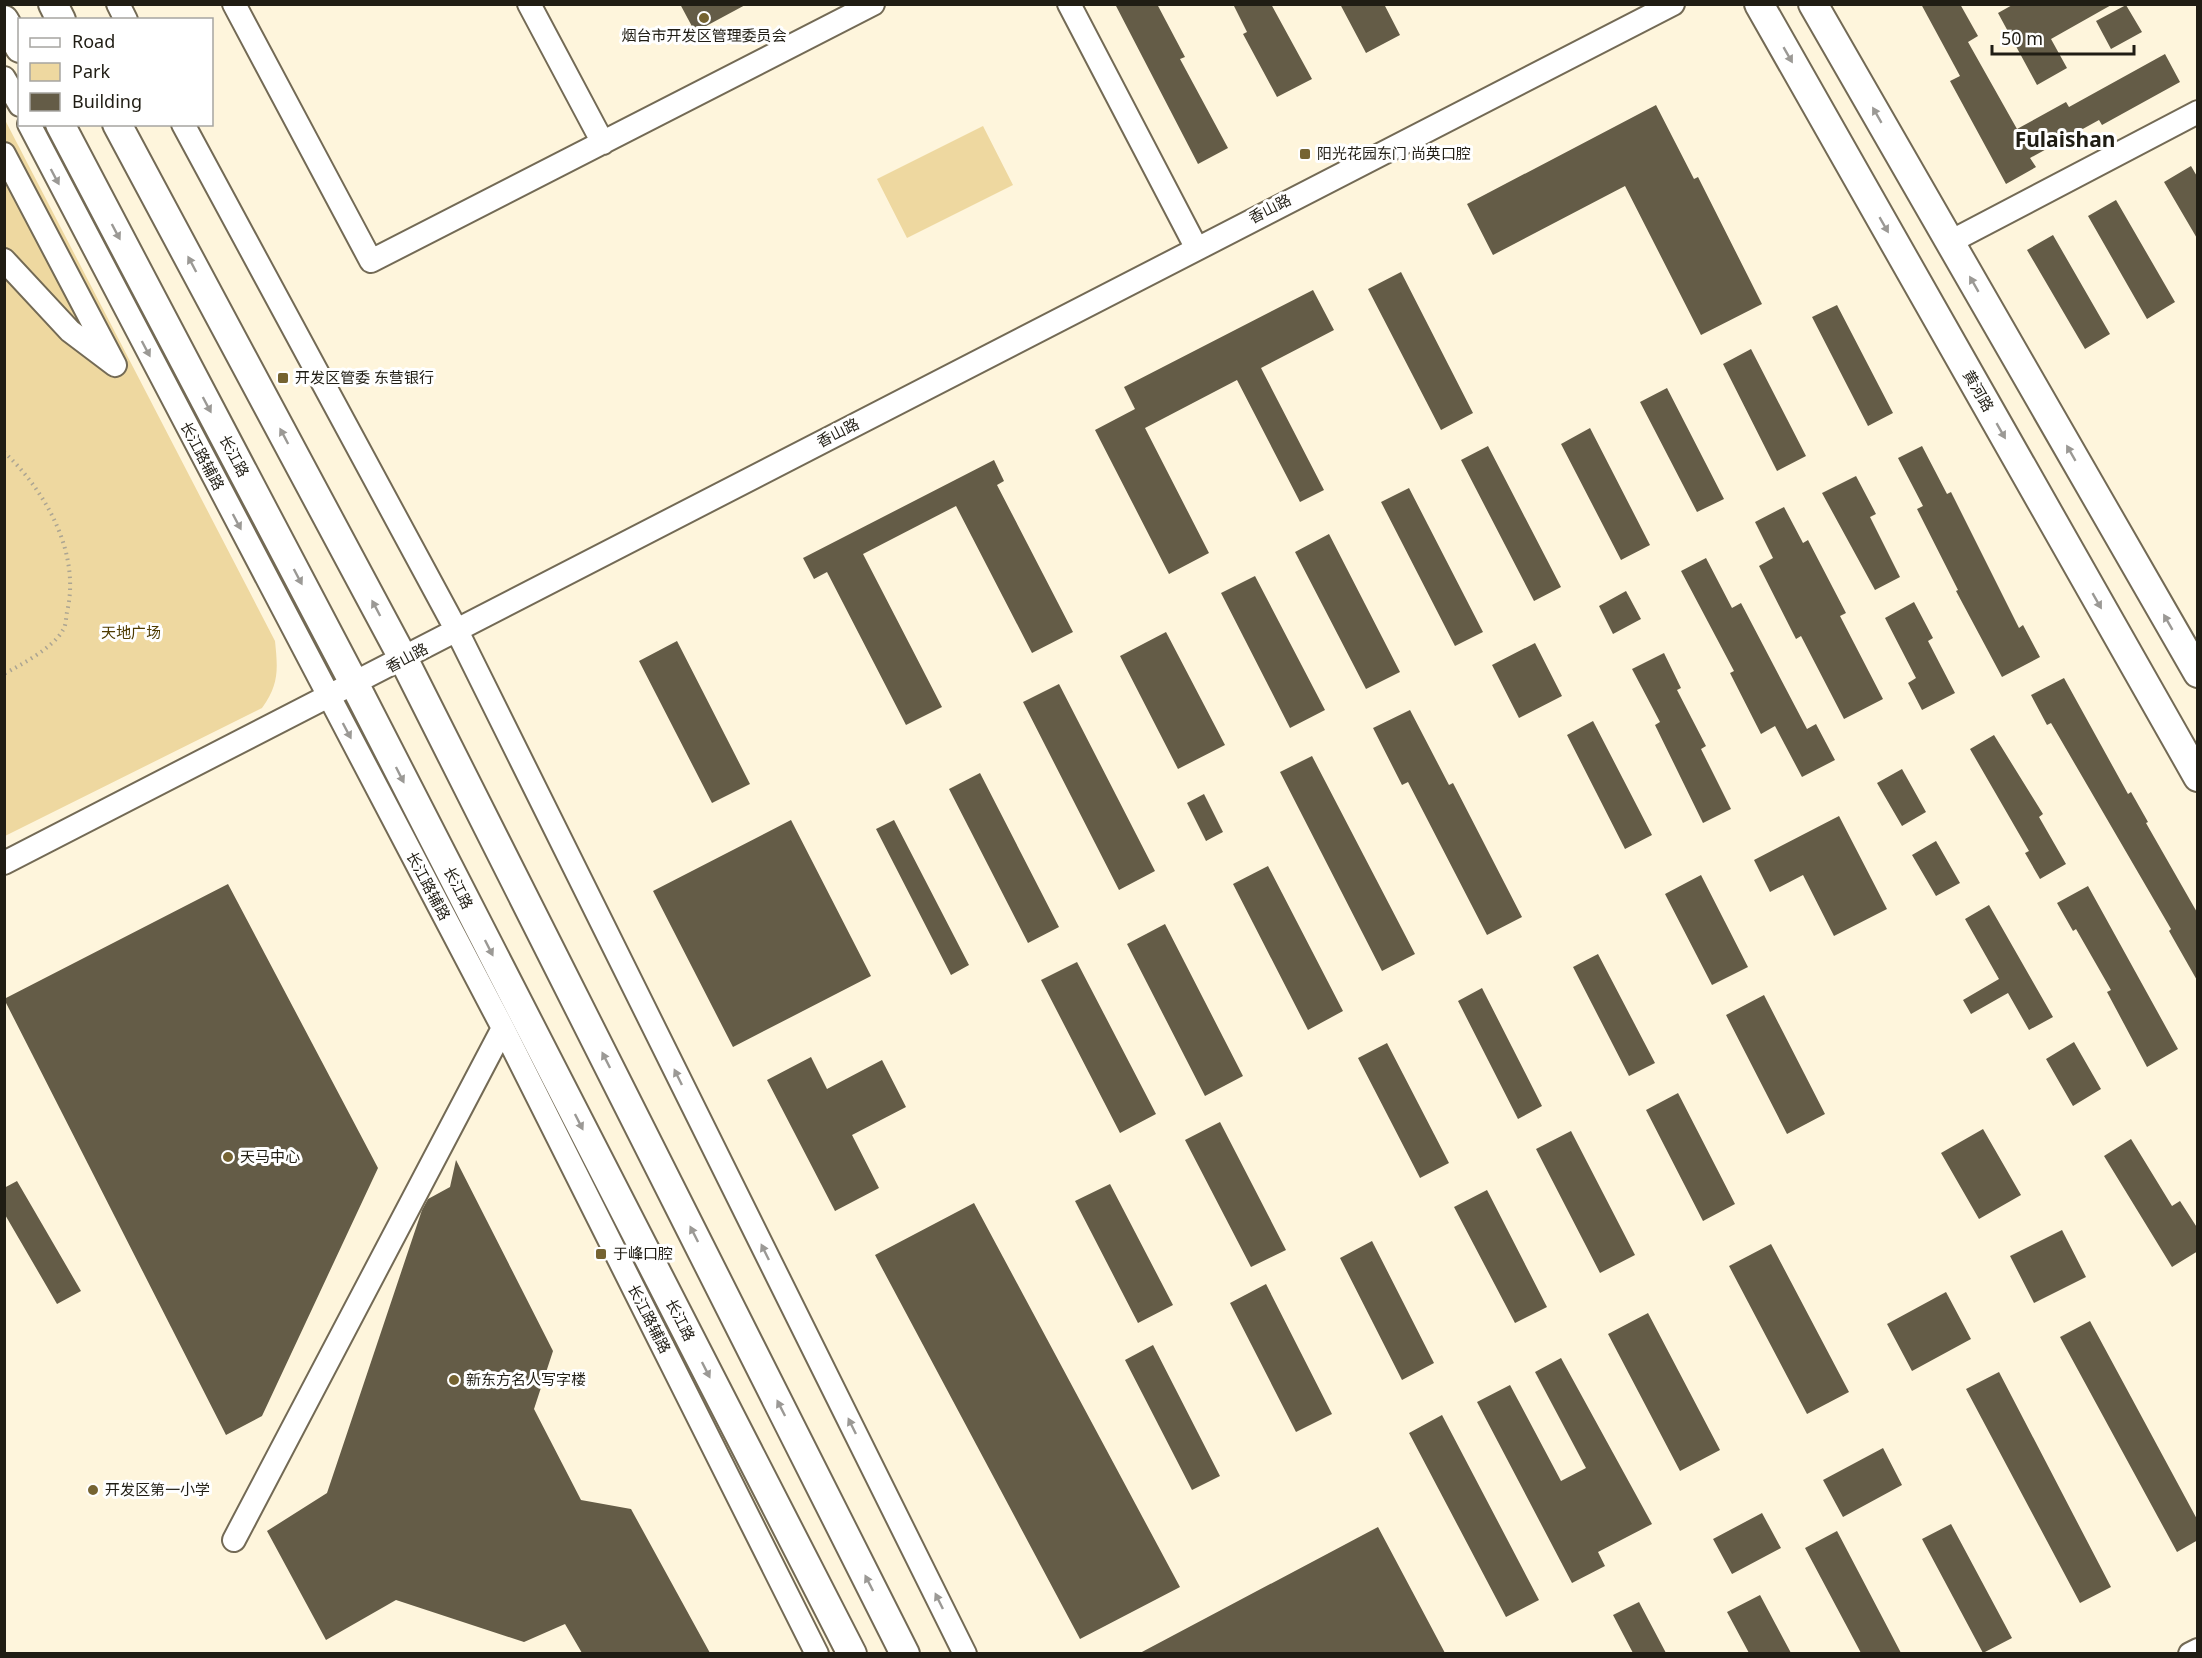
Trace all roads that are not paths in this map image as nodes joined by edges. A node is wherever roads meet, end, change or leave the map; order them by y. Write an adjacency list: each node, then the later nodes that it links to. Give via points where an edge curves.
1 (53, 4): 10 (main road)
2 (118, 4): 11 (street)
3 (234, 4): 23 (street, via 371,261)
4 (529, 4): 23 (street)
5 (873, 4): 23 (street)
6 (1069, 4): 27 (street)
7 (1673, 4): 27 (street, 香山路)
8 (1759, 4): 33 (main road, 黄河路, one-way to 33)
9 (1814, 4): 26 (main road, one-way to 9)
10 (60, 18)
11 (125, 18)
12 (4, 20): 13 (main road)
13 (18, 44)
14 (4, 78): 15 (street)
15 (18, 102)
16 (2198, 112): 26 (street)
17 (18, 113): 18 (street)
18 (4, 120)
19 (61, 126): 32 (main road, 长江路, one-way to 32)
20 (118, 126): 30 (main road, one-way to 20)
21 (184, 126): 29 (street)
22 (33, 134): 25 (street); 32 (street, 长江路辅路, one-way to 32)
23 (603, 143)
24 (4, 153): 28 (street, via 115,365 70,331)
25 (4, 160)
26 (1950, 242): 31 (main road, one-way to 26)
27 (1196, 247): 29 (street, 香山路)
28 (4, 260)
29 (457, 631): 30 (street, 香山路); 41 (street, one-way to 29)
30 (404, 660): 32 (street, 香山路); 40 (main road, one-way to 30)
31 (2198, 673)
32 (342, 691): 34 (street, 香山路); 35 (street, 长江路辅路, one-way to 35); 39 (main road, 长江路, one-way to 39)
33 (2198, 777)
34 (4, 863)
35 (503, 1028): 36 (street); 38 (street, 长江路辅路)
36 (234, 1539)
37 (2198, 1650): 42 (street)
38 (817, 1653)
39 (852, 1653)
40 (905, 1653)
41 (965, 1653)
42 (2190, 1653)

